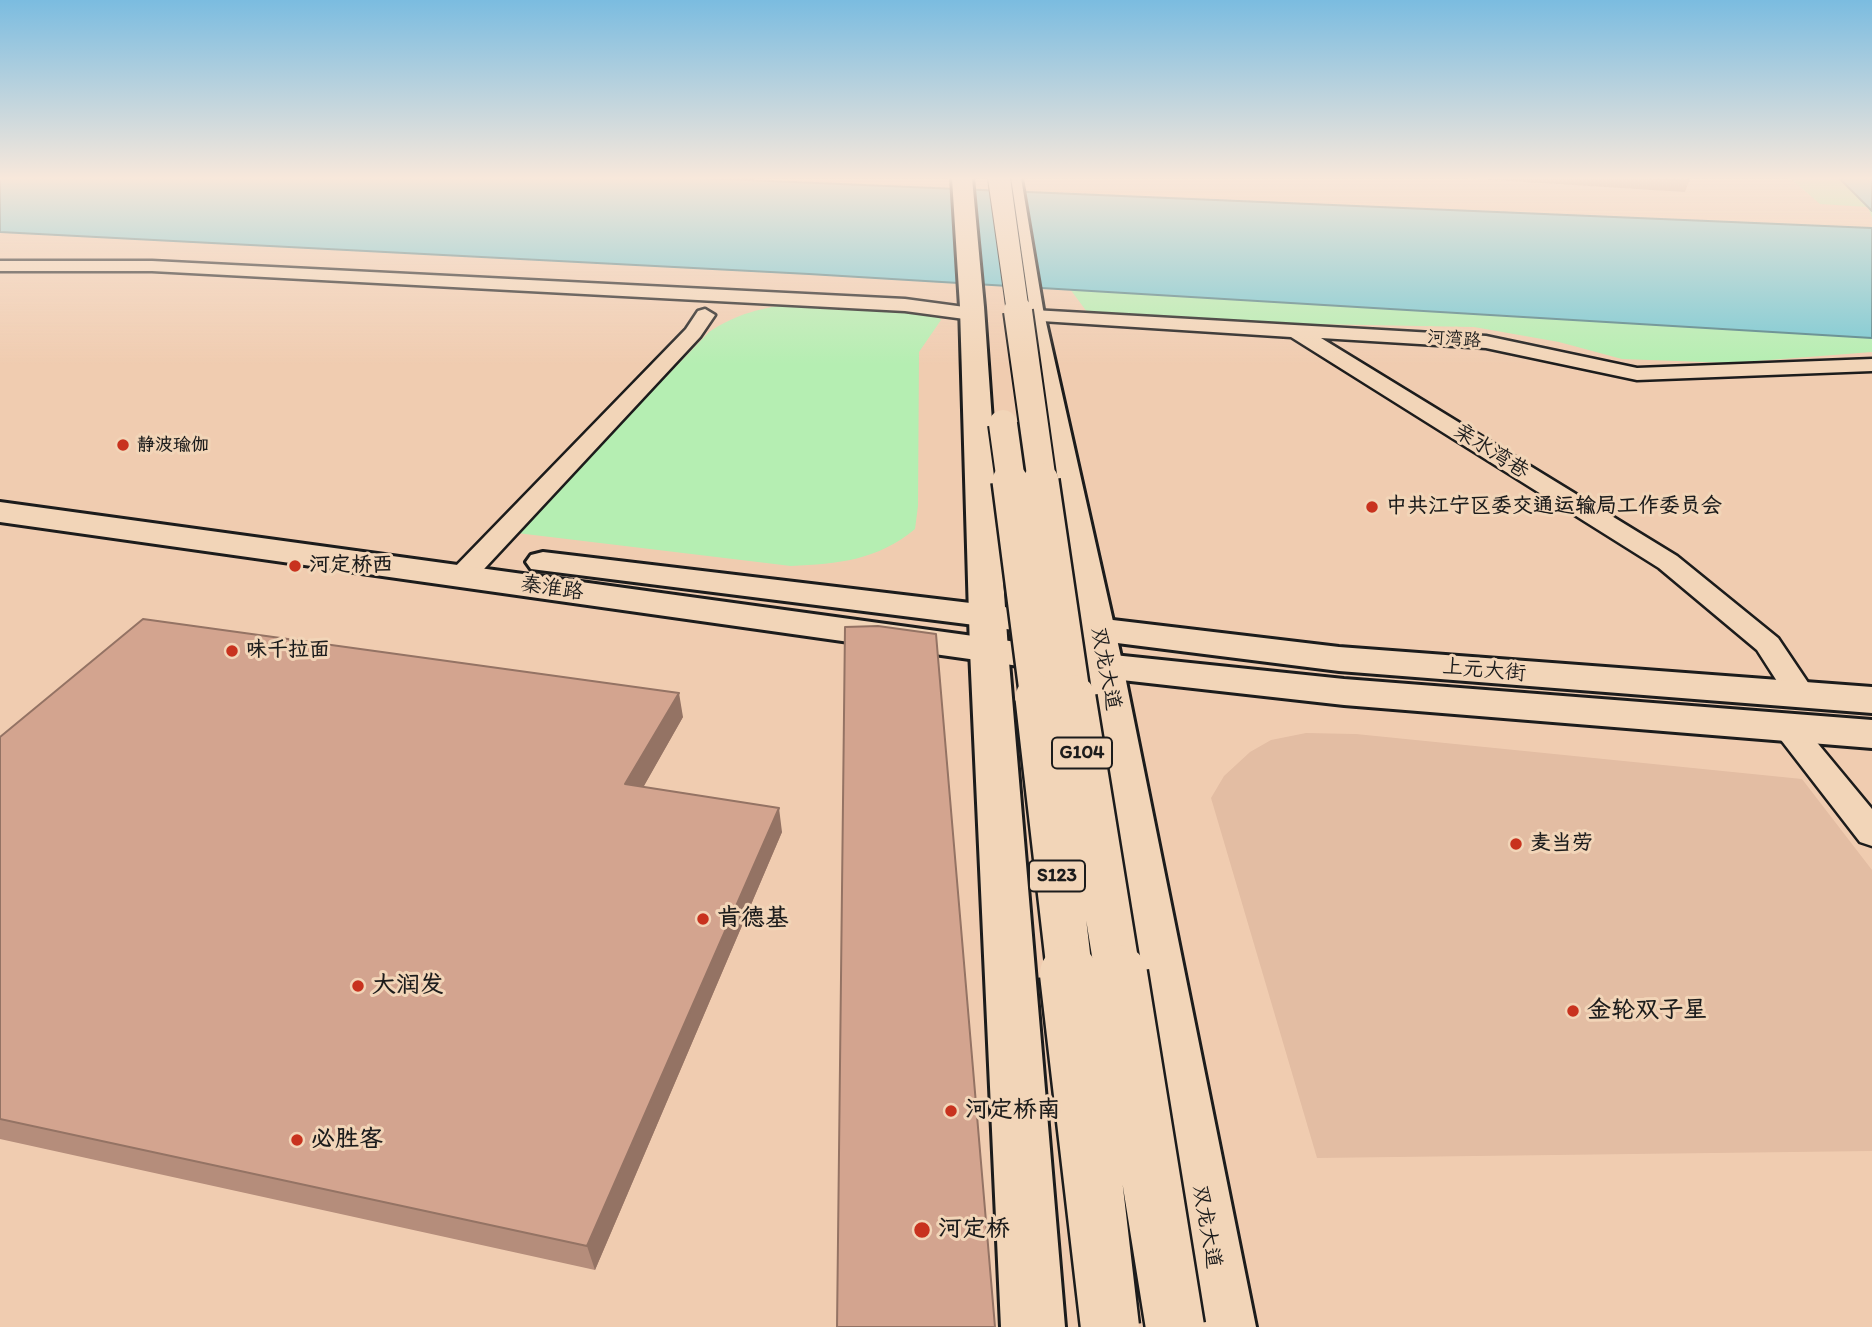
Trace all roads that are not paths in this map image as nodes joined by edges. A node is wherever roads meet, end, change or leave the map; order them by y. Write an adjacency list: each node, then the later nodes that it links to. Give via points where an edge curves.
1 (981, 240): 8 (main road)
2 (992, 240): 23 (main road, S123, bridge, via 1001,402)
3 (998, 240): 24 (main road, G104, bridge)
4 (1008, 240): 9 (main road, 双龙大道 / G104)
5 (0, 266): 6 (street, via 166,267)
6 (678, 293): 7 (street); 10 (street, via 682,308)
7 (757, 297): 8 (street); 10 (street, via 741,310)
8 (972, 310): 16 (main road)
9 (1032, 312): 11 (street, 河湾路); 17 (main road, 双龙大道 / G104)
10 (705, 315): 15 (street)
11 (1293, 330): 12 (street, 河湾路, via 1486,342 1637,374); 19 (street, 亲水湾巷, via 1668,562 1769,643)
12 (1872, 365)
13 (0, 489): 15 (main road, 秦淮路)
14 (0, 512): 15 (main road, 秦淮路)
15 (472, 565): 16 (main road, 秦淮路)
16 (989, 632): 17 (main road, 秦淮路); 22 (main road)
17 (1100, 647): 19 (main road, 上元大街, via 1343,692); 25 (main road, 双龙大道 / G104)
18 (1872, 701): 19 (main road, 上元大街)
19 (1796, 712): 20 (main road, 上元大街); 21 (street, 亲水湾巷)
20 (1872, 734)
21 (1872, 834)
22 (1033, 1327)
23 (1110, 1327)
24 (1175, 1327)
25 (1224, 1327)

